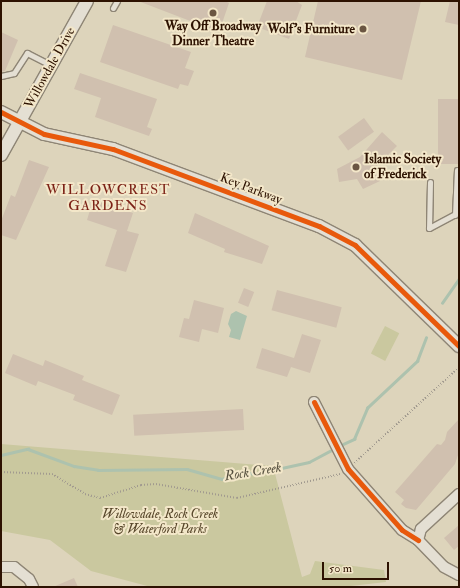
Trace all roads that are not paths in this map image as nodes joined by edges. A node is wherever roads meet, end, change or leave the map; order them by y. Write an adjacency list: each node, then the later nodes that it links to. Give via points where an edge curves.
1 (87, 1): 4 (street, Willowdale Drive)
2 (117, 1): 3 (lane)
3 (113, 8)
4 (52, 65): 5 (lane, via 27,53 14,73); 7 (street, Willowdale Drive)
5 (1, 76)
6 (1, 112): 7 (street, Key Parkway)
7 (19, 123): 8 (street, Willowdale Drive); 12 (street, Key Parkway, via 44,134 113,149 319,226 354,245)
8 (1, 155)
9 (457, 170): 11 (lane)
10 (430, 182): 11 (lane, via 429,228)
11 (457, 213)
12 (459, 346)
13 (314, 402): 15 (street, via 340,455 357,481 402,530)
14 (459, 494): 15 (street, via 421,529)
15 (418, 540): 17 (street, via 444,567)
16 (1, 567): 18 (street, via 14,567 29,579)
17 (459, 575)
18 (33, 587)

